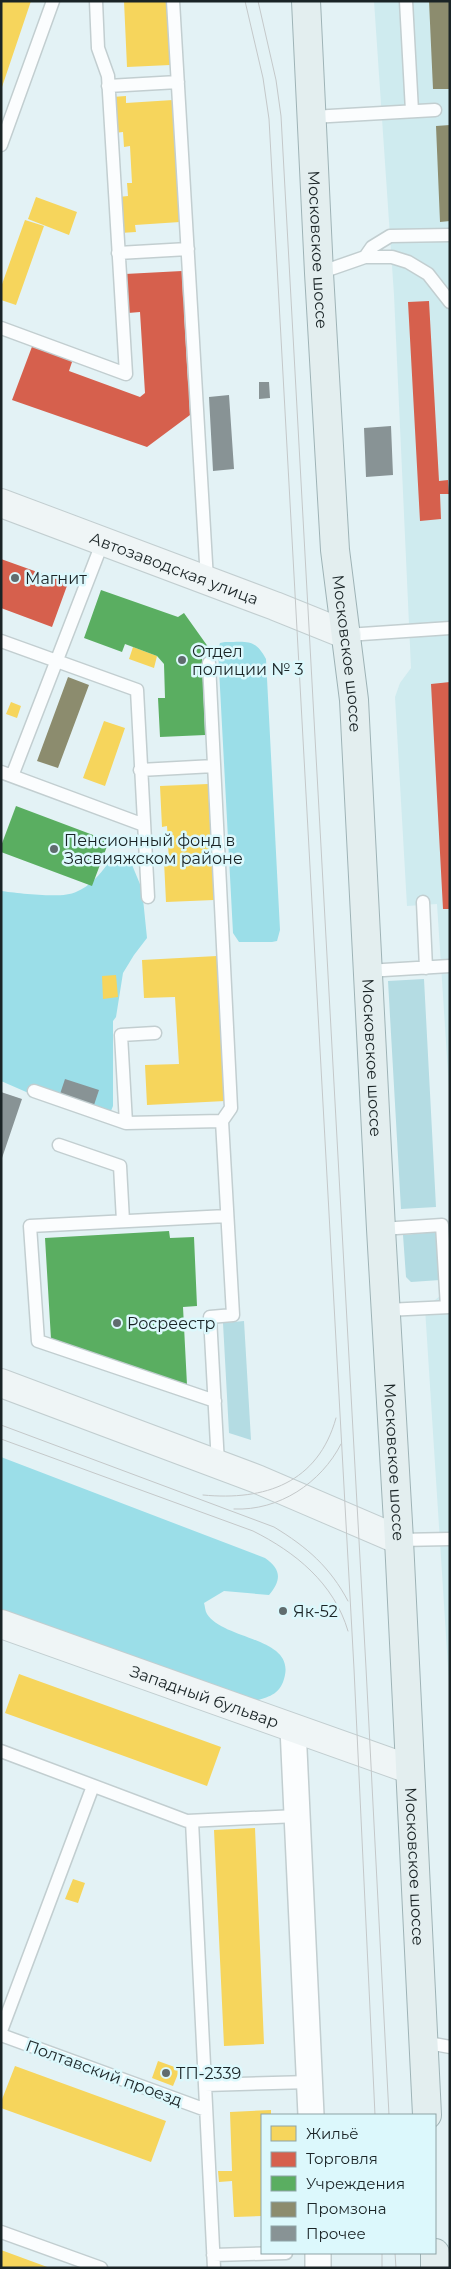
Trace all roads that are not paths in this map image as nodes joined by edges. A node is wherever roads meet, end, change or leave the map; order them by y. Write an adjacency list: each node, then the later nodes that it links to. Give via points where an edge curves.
1 (53, 1): 11 (lane)
2 (96, 1): 7 (lane, via 98,48 108,76)
3 (173, 1): 6 (lane)
4 (306, 1): 10 (main road, Московское шоссе)
5 (406, 1): 9 (lane)
6 (178, 82): 7 (lane); 14 (lane)
7 (108, 86): 15 (lane)
8 (435, 110): 9 (lane)
9 (412, 111): 10 (lane)
10 (312, 117): 17 (main road, Московское шоссе)
11 (4, 131): 12 (lane)
12 (1, 145)
13 (450, 235): 16 (lane, via 390,236 372,247)
14 (188, 249): 15 (lane); 22 (lane)
15 (118, 253): 19 (lane, via 126,374)
16 (365, 257): 17 (lane); 18 (lane, via 408,262 428,274)
17 (318, 273): 24 (main road, Московское шоссе, via 335,550)
18 (450, 301)
19 (1, 328)
20 (1, 503): 21 (street, Автозаводская улица)
21 (103, 541): 22 (street, Автозаводская улица); 26 (lane)
22 (207, 580): 24 (street, Автозаводская улица)
23 (450, 628): 24 (lane)
24 (346, 635): 36 (main road, Московское шоссе, via 354,700)
25 (1, 641): 26 (lane)
26 (57, 661): 29 (lane, via 136,690); 30 (lane)
27 (209, 663): 28 (lane)
28 (214, 766): 29 (lane); 39 (lane, via 231,1108)
29 (140, 770): 31 (lane)
30 (7, 774): 31 (lane)
31 (144, 825): 32 (lane)
32 (148, 897)
33 (423, 902): 35 (lane)
34 (450, 966): 35 (lane)
35 (426, 968): 36 (lane)
36 (367, 971): 44 (main road, Московское шоссе)
37 (156, 1033): 40 (lane, via 122,1035)
38 (34, 1091): 40 (lane)
39 (222, 1121): 40 (lane); 42 (lane)
40 (126, 1123)
41 (59, 1145): 43 (lane, via 120,1166)
42 (227, 1216): 43 (lane); 48 (lane, via 233,1315 210,1316)
43 (123, 1221): 48 (lane, via 30,1226 38,1341)
44 (381, 1229): 45 (lane, via 442,1225); 46 (main road, Московское шоссе)
45 (448, 1307): 46 (lane)
46 (386, 1310): 51 (main road, Московское шоссе)
47 (1, 1383): 49 (street)
48 (215, 1401): 49 (lane)
49 (218, 1464): 51 (street)
50 (450, 1539): 51 (lane)
51 (399, 1540): 55 (main road, Московское шоссе)
52 (1, 1624): 53 (street, Западный бульвар)
53 (292, 1728): 55 (street, Западный бульвар); 57 (street)
54 (1, 1751): 56 (lane)
55 (409, 1769): 61 (main road, Московское шоссе)
56 (93, 1786): 58 (lane); 59 (lane)
57 (297, 1816): 58 (lane); 63 (street)
58 (192, 1821): 64 (lane)
59 (1, 2030)
60 (1, 2035): 65 (lane, Полтавский проезд)
61 (423, 2042): 62 (lane); 67 (main road, Московское шоссе)
62 (450, 2047)
63 (310, 2082): 64 (lane); 66 (street)
64 (205, 2085): 65 (lane)
65 (206, 2110): 72 (lane)
66 (311, 2114)
67 (427, 2114)
68 (1, 2232): 73 (lane)
69 (278, 2254): 72 (lane)
70 (318, 2254): 74 (street)
71 (435, 2254): 75 (main road)
72 (213, 2262)
73 (101, 2268)
74 (318, 2268)
75 (436, 2268)

